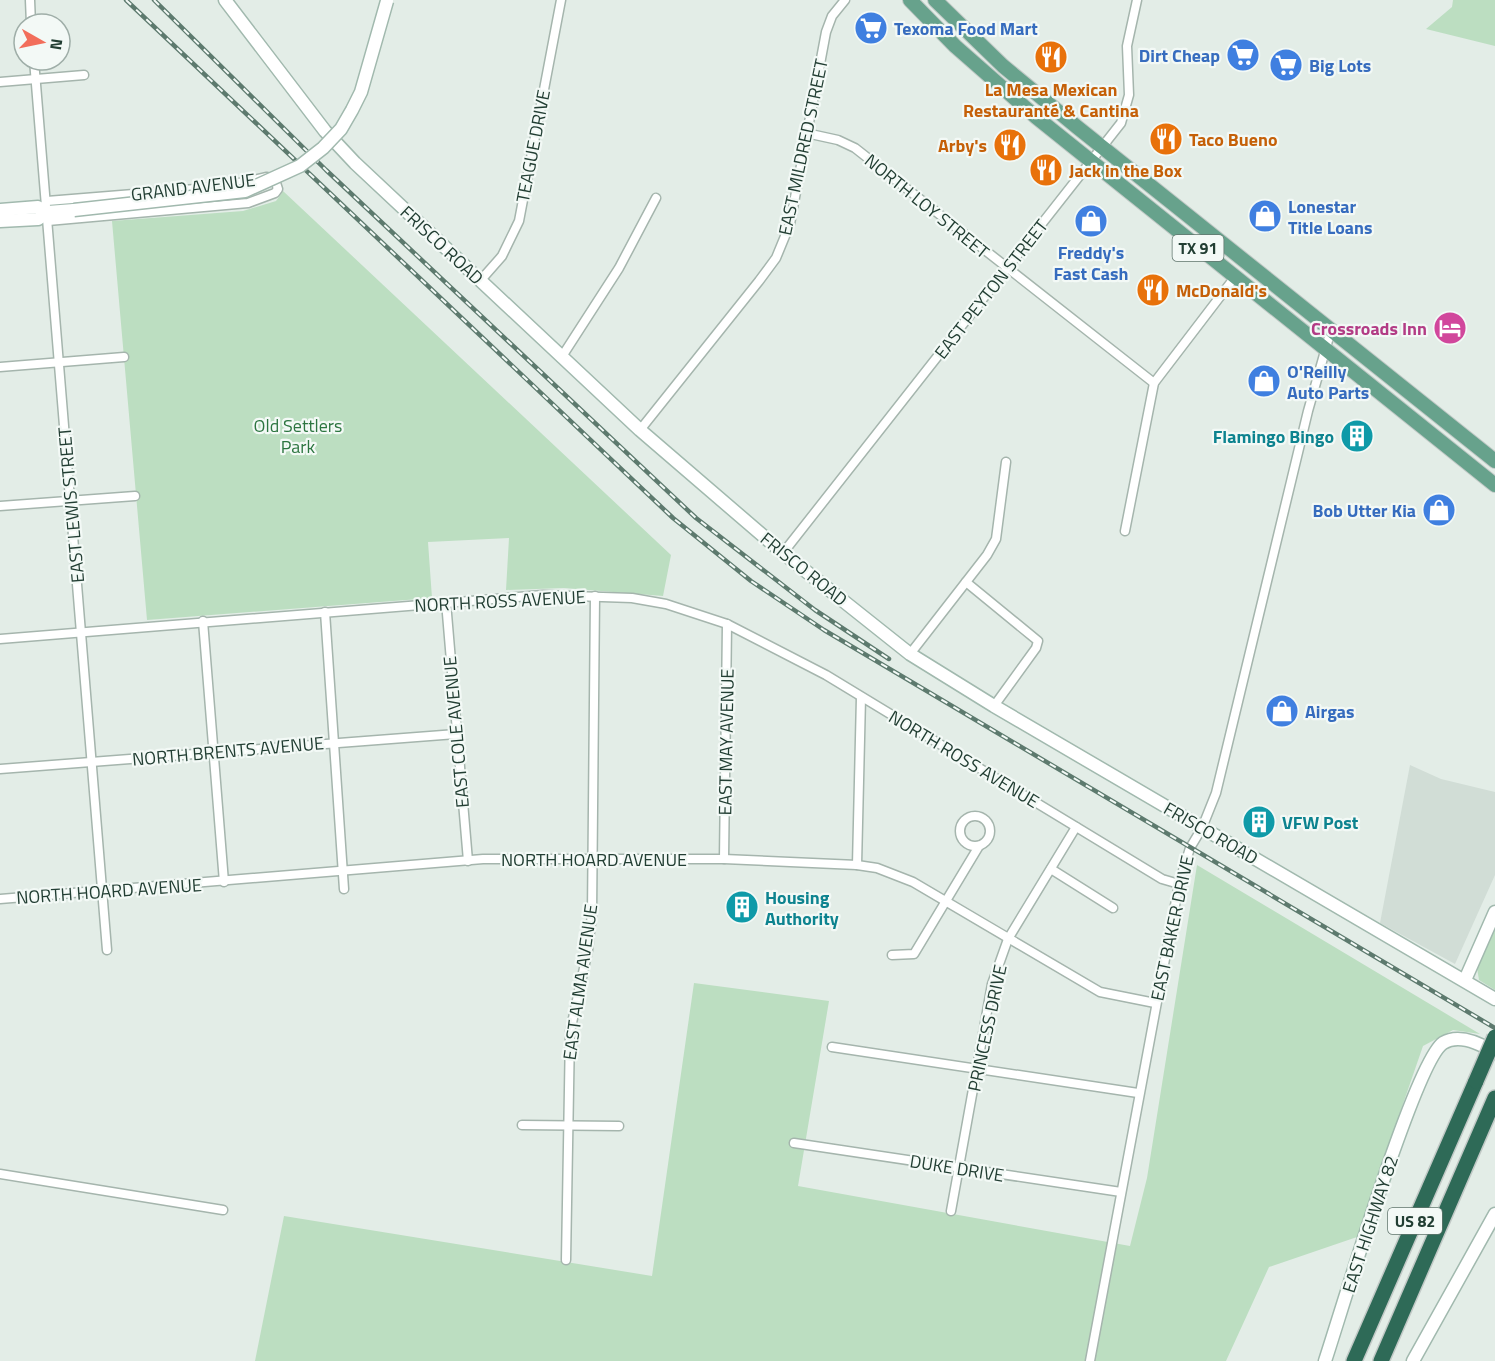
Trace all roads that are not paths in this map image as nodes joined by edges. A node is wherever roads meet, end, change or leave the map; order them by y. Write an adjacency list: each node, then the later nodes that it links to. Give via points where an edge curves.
1 (225, 0): 21 (street, FRISCO ROAD, via 325,131)
2 (387, 0): 17 (street, bridge, via 361,92 352,110 341,129 300,166 245,191)
3 (561, 0): 21 (street, TEAGUE DRIVE, via 519,220 502,256)
4 (845, 0): 12 (street, EAST MILDRED STREET, via 832,16 826,32)
5 (910, 0): 14 (main road, TX 91, via 990,79)
6 (935, 0): 13 (main road, TX 91, via 1003,66)
7 (1137, 0): 13 (street, EAST PEYTON STREET, via 1127,46 1126,112)
8 (35, 72): 10 (street, EAST LEWIS STREET)
9 (84, 75): 10 (street)
10 (35, 79): 11 (street); 17 (street, EAST LEWIS STREET)
11 (0, 82)
12 (806, 133): 19 (street, NORTH LOY STREET, via 855,148); 29 (street, EAST MILDRED STREET, via 790,224 776,258)
13 (1103, 149): 14 (street, EAST PEYTON STREET); 22 (main road, TX 91)
14 (1092, 162): 19 (street, EAST PEYTON STREET); 20 (main road, TX 91)
15 (656, 198): 25 (street, via 619,268)
16 (0, 210): 17 (street, via 38,207)
17 (48, 212): 17 (street, GRAND AVENUE, via 248,203 278,189 267,177); 18 (street, via 38,219); 26 (street, EAST LEWIS STREET)
18 (0, 221)
19 (1006, 270): 28 (street, NORTH LOY STREET); 37 (street, EAST PEYTON STREET)
20 (1235, 277): 23 (main road, TX 91); 28 (street)
21 (480, 281): 25 (street, FRISCO ROAD)
22 (1331, 330): 23 (street, EAST BAKER DRIVE); 31 (main road, TX 91)
23 (1325, 349): 32 (main road, TX 91); 55 (street, EAST BAKER DRIVE, via 1216,793)
24 (124, 357): 26 (street)
25 (561, 358): 29 (street, FRISCO ROAD)
26 (59, 363): 27 (street); 34 (street, EAST LEWIS STREET)
27 (0, 367)
28 (1154, 383): 36 (street)
29 (640, 430): 37 (street, FRISCO ROAD)
30 (1006, 462): 38 (street, via 996,539)
31 (1495, 462)
32 (1495, 485)
33 (135, 496): 34 (street)
34 (70, 501): 35 (street); 44 (street, EAST LEWIS STREET)
35 (0, 507)
36 (1125, 531)
37 (783, 553): 46 (street, FRISCO ROAD)
38 (966, 582): 46 (street); 48 (street, via 1038,641)
39 (595, 596): 40 (street, NORTH ROSS AVENUE, via 543,595); 43 (street, NORTH ROSS AVENUE, via 666,604); 57 (street, EAST ALMA AVENUE)
40 (446, 602): 41 (street, NORTH ROSS AVENUE); 49 (street, EAST COLE AVENUE)
41 (325, 612): 42 (street, NORTH ROSS AVENUE); 50 (street)
42 (203, 621): 44 (street, NORTH ROSS AVENUE); 51 (street)
43 (727, 624): 47 (street, NORTH ROSS AVENUE, via 826,675); 58 (street, EAST MAY AVENUE)
44 (81, 633): 45 (street, NORTH ROSS AVENUE); 52 (street, EAST LEWIS STREET)
45 (0, 639)
46 (910, 654): 48 (street, FRISCO ROAD)
47 (861, 698): 54 (street, NORTH ROSS AVENUE); 60 (street)
48 (994, 706): 55 (street, FRISCO ROAD)
49 (456, 734): 50 (street, NORTH BRENTS AVENUE); 59 (street, EAST COLE AVENUE)
50 (335, 743): 51 (street, NORTH BRENTS AVENUE); 62 (street)
51 (214, 752): 52 (street, NORTH BRENTS AVENUE); 63 (street)
52 (92, 762): 53 (street, NORTH BRENTS AVENUE); 66 (street, EAST LEWIS STREET)
53 (0, 769)
54 (1076, 827): 61 (street, PRINCESS DRIVE); 64 (street, NORTH ROSS AVENUE, via 1161,879)
55 (1202, 828): 64 (street, EAST BAKER DRIVE, via 1190,848); 74 (street, FRISCO ROAD)
56 (979, 846): 68 (street)
57 (592, 859): 58 (street, NORTH HOARD AVENUE); 59 (street, NORTH HOARD AVENUE); 84 (street, EAST ALMA AVENUE, via 588,950 570,1032)
58 (724, 859): 60 (street, NORTH HOARD AVENUE)
59 (468, 861): 62 (street, NORTH HOARD AVENUE)
60 (857, 865): 68 (street, NORTH HOARD AVENUE, via 913,882)
61 (1051, 869): 69 (street); 71 (street, PRINCESS DRIVE)
62 (344, 872): 63 (street, NORTH HOARD AVENUE); 65 (street)
63 (224, 882): 66 (street, NORTH HOARD AVENUE)
64 (1179, 884): 76 (street, EAST BAKER DRIVE)
65 (344, 890)
66 (104, 892): 67 (street, NORTH HOARD AVENUE); 72 (street, EAST LEWIS STREET)
67 (0, 899)
68 (946, 904): 71 (street, NORTH HOARD AVENUE); 73 (street, via 914,954)
69 (1113, 908)
70 (1495, 912): 74 (street)
71 (1008, 939): 76 (street, NORTH HOARD AVENUE, via 1100,992); 80 (street, PRINCESS DRIVE, via 992,984)
72 (107, 950)
73 (892, 955)
74 (1465, 980): 75 (street, FRISCO ROAD)
75 (1495, 999)
76 (1155, 1003): 81 (street, EAST BAKER DRIVE)
77 (1495, 1038): 96 (highway, US 82, bridge)
78 (832, 1047): 80 (street)
79 (1495, 1053): 95 (street, EAST HIGHWAY 82, via 1464,1039 1452,1040 1442,1044 1425,1071 1393,1152)
80 (978, 1069): 81 (street); 87 (street, PRINCESS DRIVE)
81 (1138, 1093): 89 (street, EAST BAKER DRIVE)
82 (1495, 1098): 97 (highway, US 82)
83 (522, 1125): 84 (street)
84 (568, 1126): 85 (street); 93 (street, EAST ALMA AVENUE)
85 (619, 1126)
86 (794, 1143): 87 (street, DUKE DRIVE)
87 (959, 1168): 89 (street, DUKE DRIVE); 91 (street, PRINCESS DRIVE)
88 (0, 1174): 90 (street)
89 (1121, 1192): 94 (street, EAST BAKER DRIVE)
90 (223, 1210)
91 (951, 1211)
92 (1495, 1214): 98 (street)
93 (567, 1260)
94 (1090, 1361)
95 (1325, 1361)
96 (1354, 1361)
97 (1380, 1361)
98 (1413, 1361)

